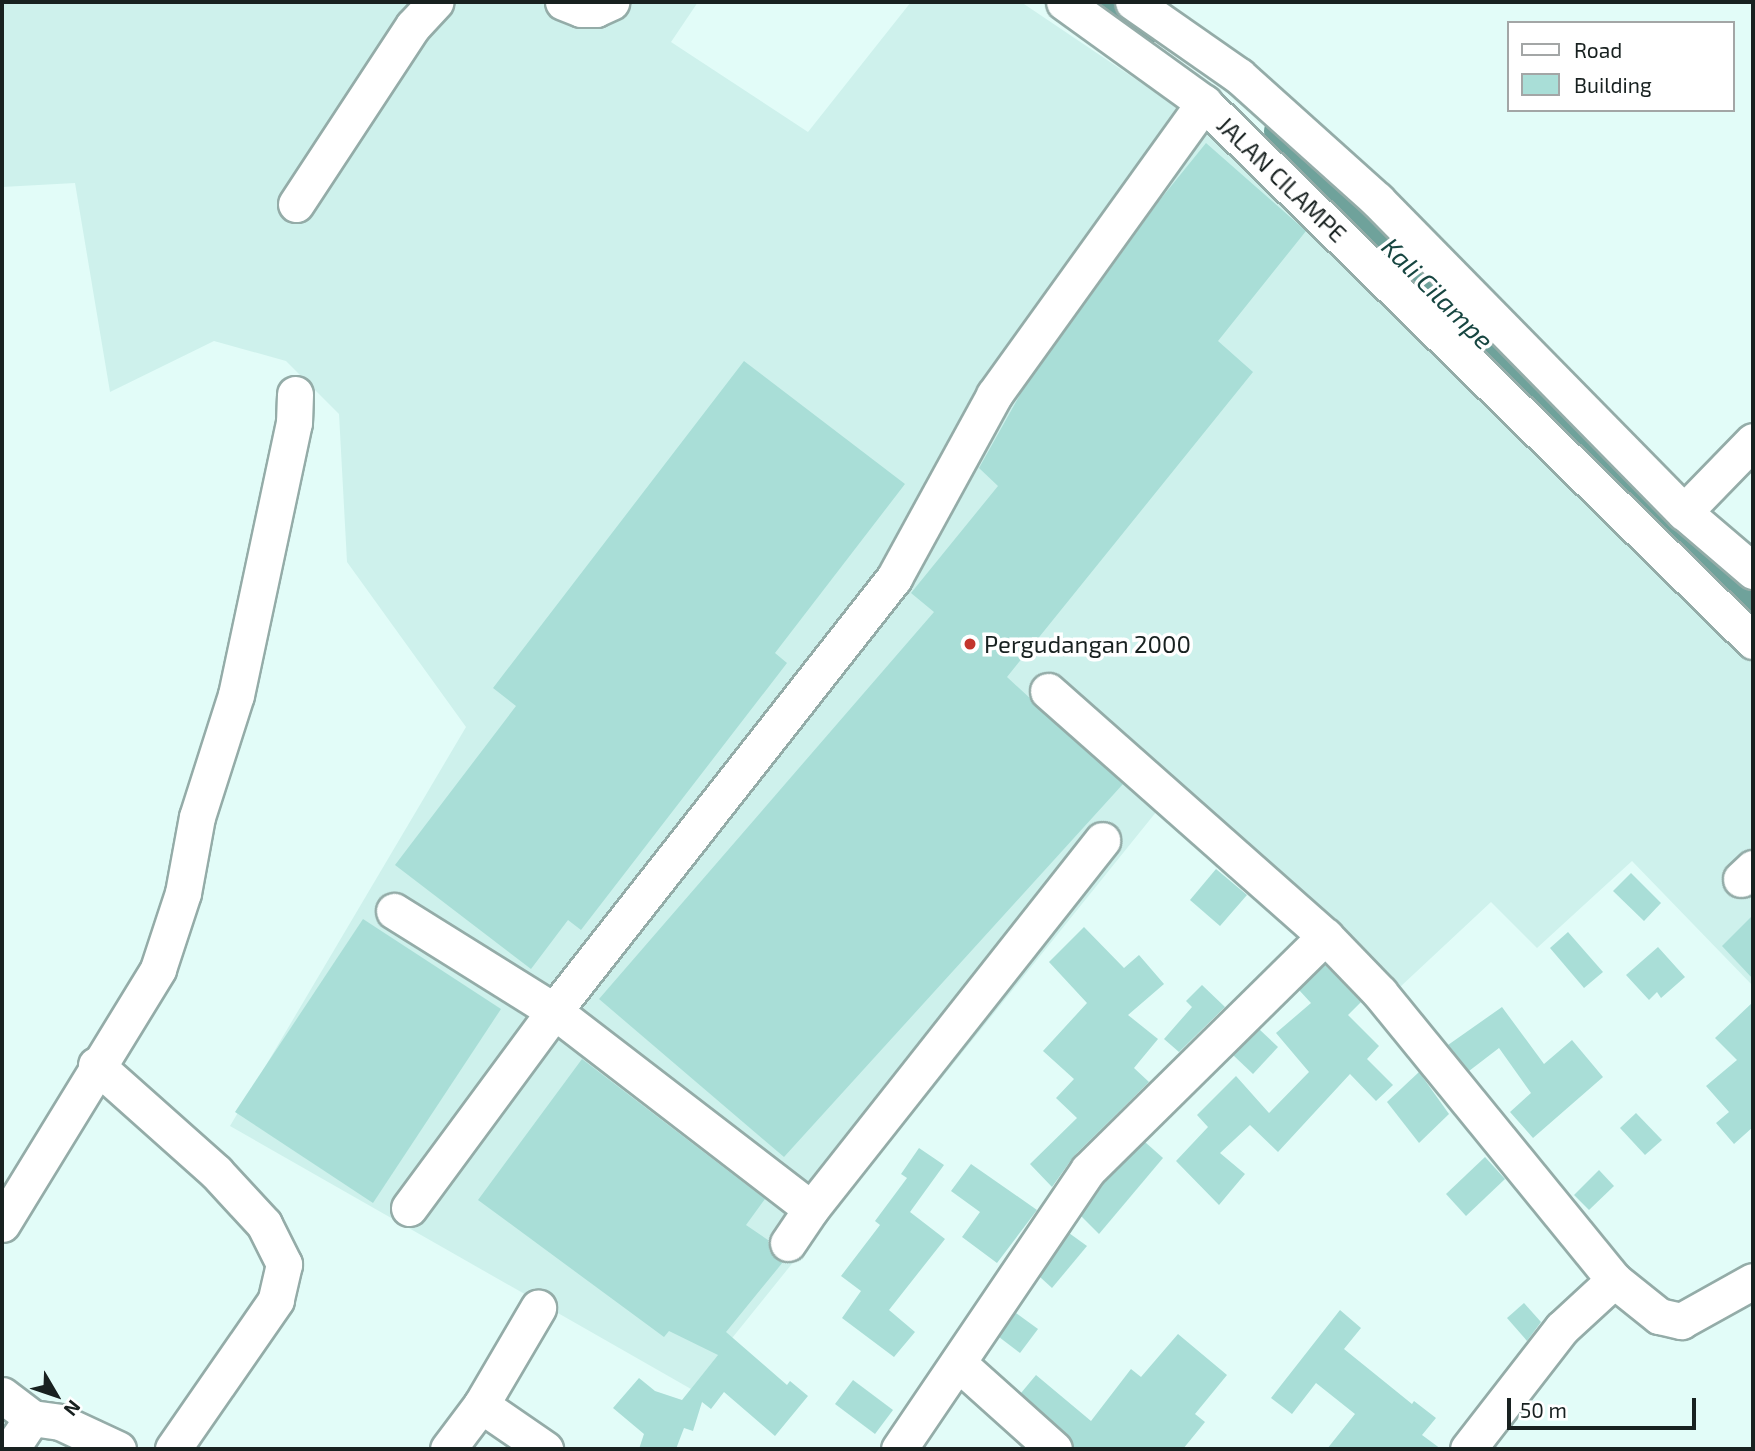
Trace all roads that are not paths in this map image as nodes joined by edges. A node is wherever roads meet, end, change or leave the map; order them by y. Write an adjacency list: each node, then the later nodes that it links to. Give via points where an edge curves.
1 (435, 2): 7 (street, via 413,26)
2 (563, 2): 3 (street, via 596,9)
3 (611, 2)
4 (1064, 2): 6 (street, JALAN CILAMPE)
5 (1133, 2): 10 (street, via 1239,76 1377,200)
6 (1204, 103): 12 (street, JALAN CILAMPE); 17 (street, via 994,395 894,578)
7 (296, 204)
8 (295, 394): 18 (street, via 251,631 197,817 183,893 158,969)
9 (1753, 441): 10 (street)
10 (1684, 512): 11 (street)
11 (1750, 560)
12 (1753, 641)
13 (1048, 691): 16 (street)
14 (1102, 840): 20 (street)
15 (394, 911): 17 (street)
16 (1325, 936): 23 (street, via 1380,993); 26 (street, via 1088,1170)
17 (554, 1011): 19 (street); 20 (street)
18 (96, 1065): 21 (street); 32 (street, via 174,1131 240,1198 264,1224 284,1264 276,1300)
19 (409, 1208)
20 (811, 1209): 22 (street)
21 (2, 1224)
22 (788, 1243)
23 (1614, 1279): 24 (street, via 1659,1316 1681,1321); 37 (street, via 1562,1328)
24 (1753, 1281)
25 (538, 1308): 28 (street)
26 (958, 1363): 35 (street); 36 (street)
27 (2, 1395): 29 (street)
28 (481, 1405): 33 (street); 34 (street)
29 (32, 1418): 30 (street); 31 (street, via 60,1422)
30 (11, 1449)
31 (118, 1449)
32 (173, 1449)
33 (448, 1449)
34 (545, 1449)
35 (899, 1449)
36 (1054, 1449)
37 (1468, 1449)

